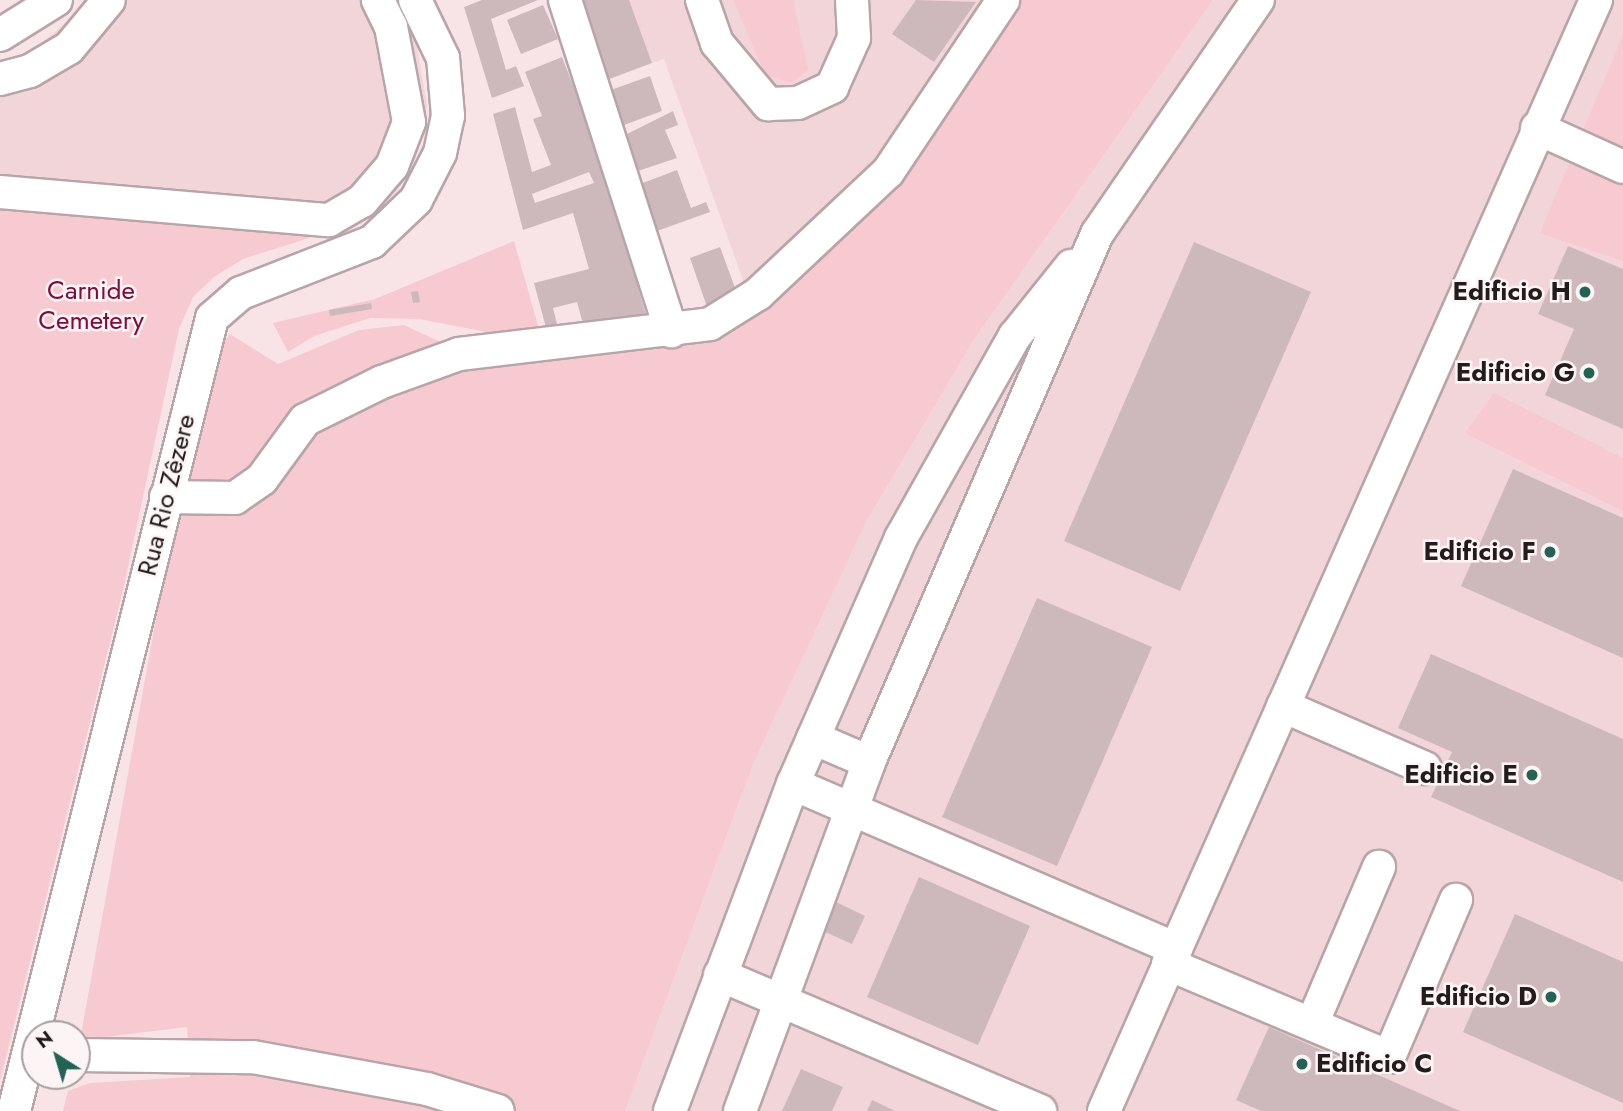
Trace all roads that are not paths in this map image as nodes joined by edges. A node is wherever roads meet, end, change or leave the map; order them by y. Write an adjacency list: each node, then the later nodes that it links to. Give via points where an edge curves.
1 (56, 0): 11 (street)
2 (109, 0): 12 (street, via 69,48 30,71)
3 (378, 0): 15 (street, via 391,27 409,122 392,166 362,201 329,220)
4 (415, 0): 18 (street, Rua Rio Zêzere, via 443,58 448,116 440,153 416,201 372,242 241,293 212,318)
5 (565, 0): 17 (street)
6 (702, 0): 10 (street, via 718,43 768,104 798,103 832,87 854,38)
7 (1003, 0): 17 (street, via 888,172 758,294 710,324)
8 (1258, 0): 16 (street)
9 (1596, 0): 13 (street)
10 (854, 2)
11 (0, 35)
12 (0, 79)
13 (1536, 128): 14 (street); 19 (street)
14 (1623, 167)
15 (0, 192)
16 (1097, 234): 20 (street, via 1015,336 921,502); 21 (street)
17 (671, 331): 18 (street, via 459,354 382,382 305,420 262,479 235,498)
18 (166, 497): 30 (street, Rua Rio Zêzere)
19 (1283, 706): 22 (street); 27 (street)
20 (813, 738): 21 (street); 23 (street)
21 (869, 762): 24 (street)
22 (1425, 768)
23 (793, 784): 24 (street); 28 (street)
24 (851, 809): 27 (street); 29 (street)
25 (1379, 867): 31 (street)
26 (1456, 900): 31 (street, via 1389,1057)
27 (1172, 956): 31 (street); 39 (street)
28 (720, 975): 29 (street); 36 (street)
29 (781, 1001): 37 (street); 38 (street)
30 (40, 1020)
31 (1312, 1024)
32 (91, 1055): 35 (street, via 253,1057 428,1089)
33 (21, 1089): 34 (street, Rua Rio Zêzere)
34 (14, 1111)
35 (498, 1111)
36 (670, 1111)
37 (740, 1111)
38 (1041, 1111)
39 (1104, 1111)

